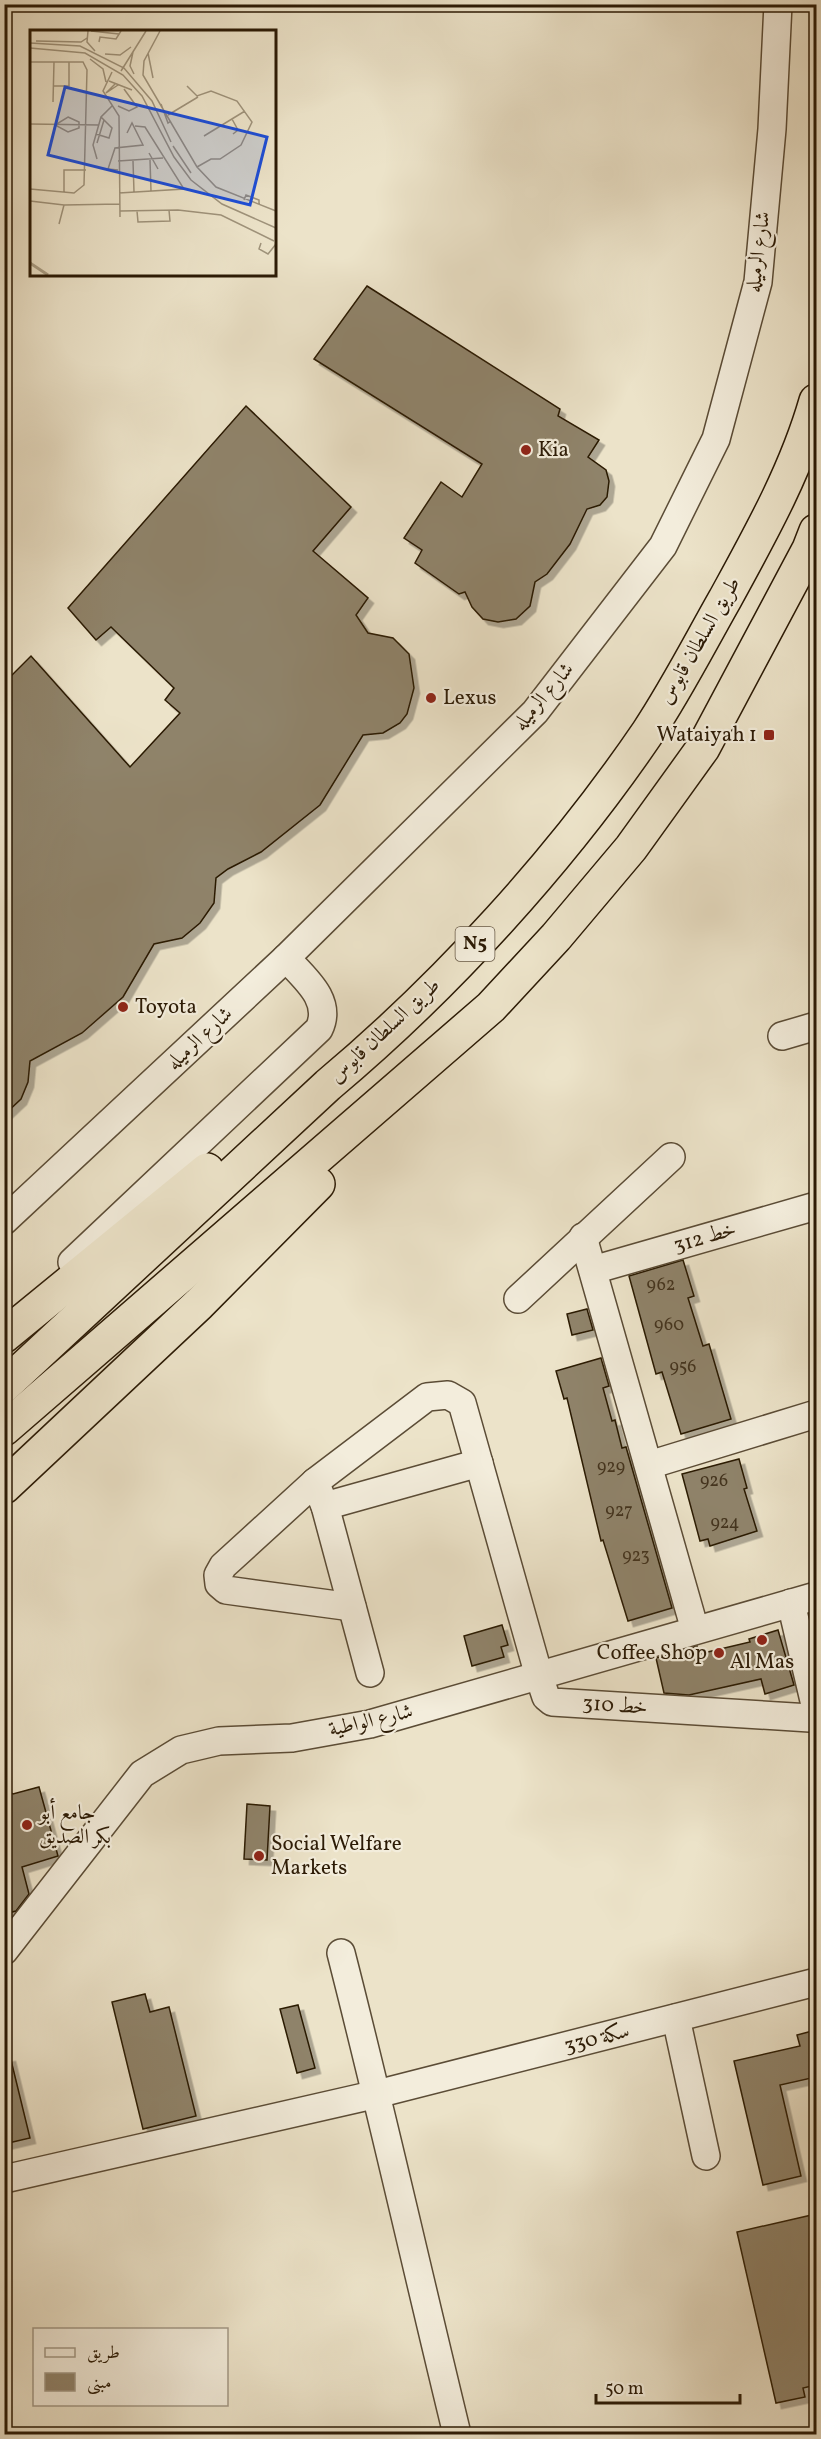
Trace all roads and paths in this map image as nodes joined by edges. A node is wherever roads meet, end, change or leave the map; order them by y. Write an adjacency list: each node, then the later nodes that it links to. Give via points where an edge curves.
1 (778, 4): 4 (street, شارع الرميله, via 758,282 716,439 663,546 535,712)
2 (816, 401): 7 (highway, طريق السلطان قابوس / N5, via 805,439 762,531 649,731 516,900 393,1027)
3 (816, 531): 8 (highway, N5, via 703,748 631,848 491,1007)
4 (286, 958): 11 (street, شارع الرميله); 15 (street, via 320,998 324,1012 320,1029)
5 (816, 1026): 6 (street)
6 (782, 1036)
7 (328, 1084): 16 (highway, via 287,1105); 17 (highway, طريق السلطان قابوس / N5)
8 (354, 1127): 19 (highway, N5); 22 (highway, via 321,1182 199,1305)
9 (671, 1157): 12 (street)
10 (816, 1206): 13 (street, خط 312)
11 (4, 1221)
12 (583, 1237): 13 (street); 14 (street)
13 (593, 1270): 21 (street)
14 (518, 1299)
15 (4, 1323)
16 (4, 1336)
17 (4, 1386)
18 (816, 1414): 21 (street)
19 (4, 1429)
20 (479, 1463): 23 (street); 23 (street, خط 310, via 462,1403 448,1395 427,1397); 29 (street, خط 310)
21 (649, 1466): 27 (street)
22 (4, 1487)
23 (320, 1494): 26 (street); 26 (street, via 223,1566 217,1579 226,1590)
24 (816, 1596): 25 (street, شارع الواطية)
25 (790, 1603): 27 (street, شارع الواطية); 29 (street, خط 310, via 815,1705 814,1713 806,1719 556,1702 546,1697)
26 (352, 1607): 28 (street)
27 (695, 1630): 29 (street, شارع الواطية)
28 (370, 1673)
29 (539, 1676): 30 (street, شارع الواطية, via 370,1724 292,1738 219,1741 181,1750 142,1774)
30 (4, 1951)
31 (340, 1953): 34 (street)
32 (816, 1982): 33 (street, سكة 330)
33 (676, 2018): 34 (street, سكة 330); 35 (street)
34 (377, 2094): 36 (street, سكة 330); 37 (street)
35 (706, 2156)
36 (4, 2179)
37 (457, 2434)

